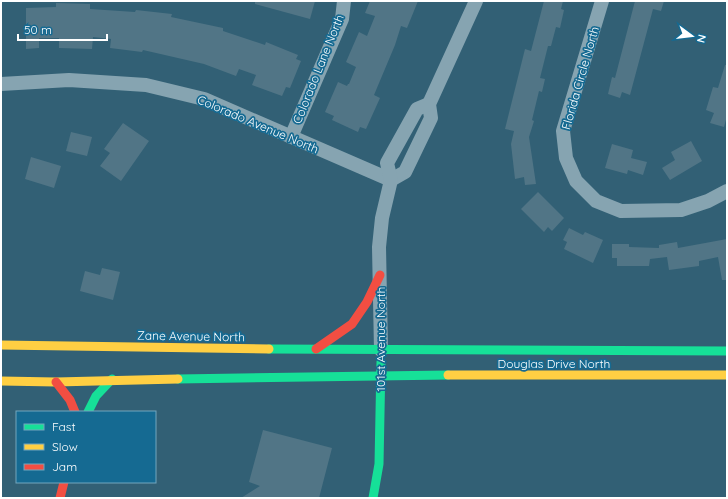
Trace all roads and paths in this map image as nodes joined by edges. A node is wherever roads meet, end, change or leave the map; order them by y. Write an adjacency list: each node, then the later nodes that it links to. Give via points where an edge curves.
1 (344, 1): 6 (street, Colorado Lane North, via 342,19)
2 (476, 1): 5 (street, 101st Avenue North)
3 (602, 1): 8 (street, Florida Circle North, via 564,131 566,158 576,181 596,201 622,211 681,210)
4 (1, 84): 6 (street, Colorado Avenue North, via 69,80 146,85 204,99)
5 (429, 104): 7 (street, 101st Avenue North, via 431,118 405,172); 7 (street, 101st Avenue North, via 417,109 387,163)
6 (291, 137): 7 (street, Colorado Avenue North)
7 (391, 180): 9 (street, 101st Avenue North, via 381,233)
8 (727, 191)
9 (380, 275): 11 (main road, via 367,302 352,324); 12 (street, 101st Avenue North)
10 (1, 345): 11 (main road, Zane Avenue North)
11 (316, 349): 12 (main road, Zane Avenue North)
12 (381, 350): 13 (main road, Douglas Drive North); 14 (main road, 101st Avenue North)
13 (727, 351)
14 (381, 375): 15 (main road, Douglas Drive North); 16 (main road); 23 (main road, 101st Avenue North, via 379,464)
15 (727, 375)
16 (112, 379): 18 (main road); 20 (main road, via 96,396)
17 (1, 381): 18 (main road)
18 (56, 382): 19 (main road, via 70,400)
19 (75, 411)
20 (88, 411)
21 (64, 483): 22 (main road)
22 (60, 498)
23 (373, 498)

